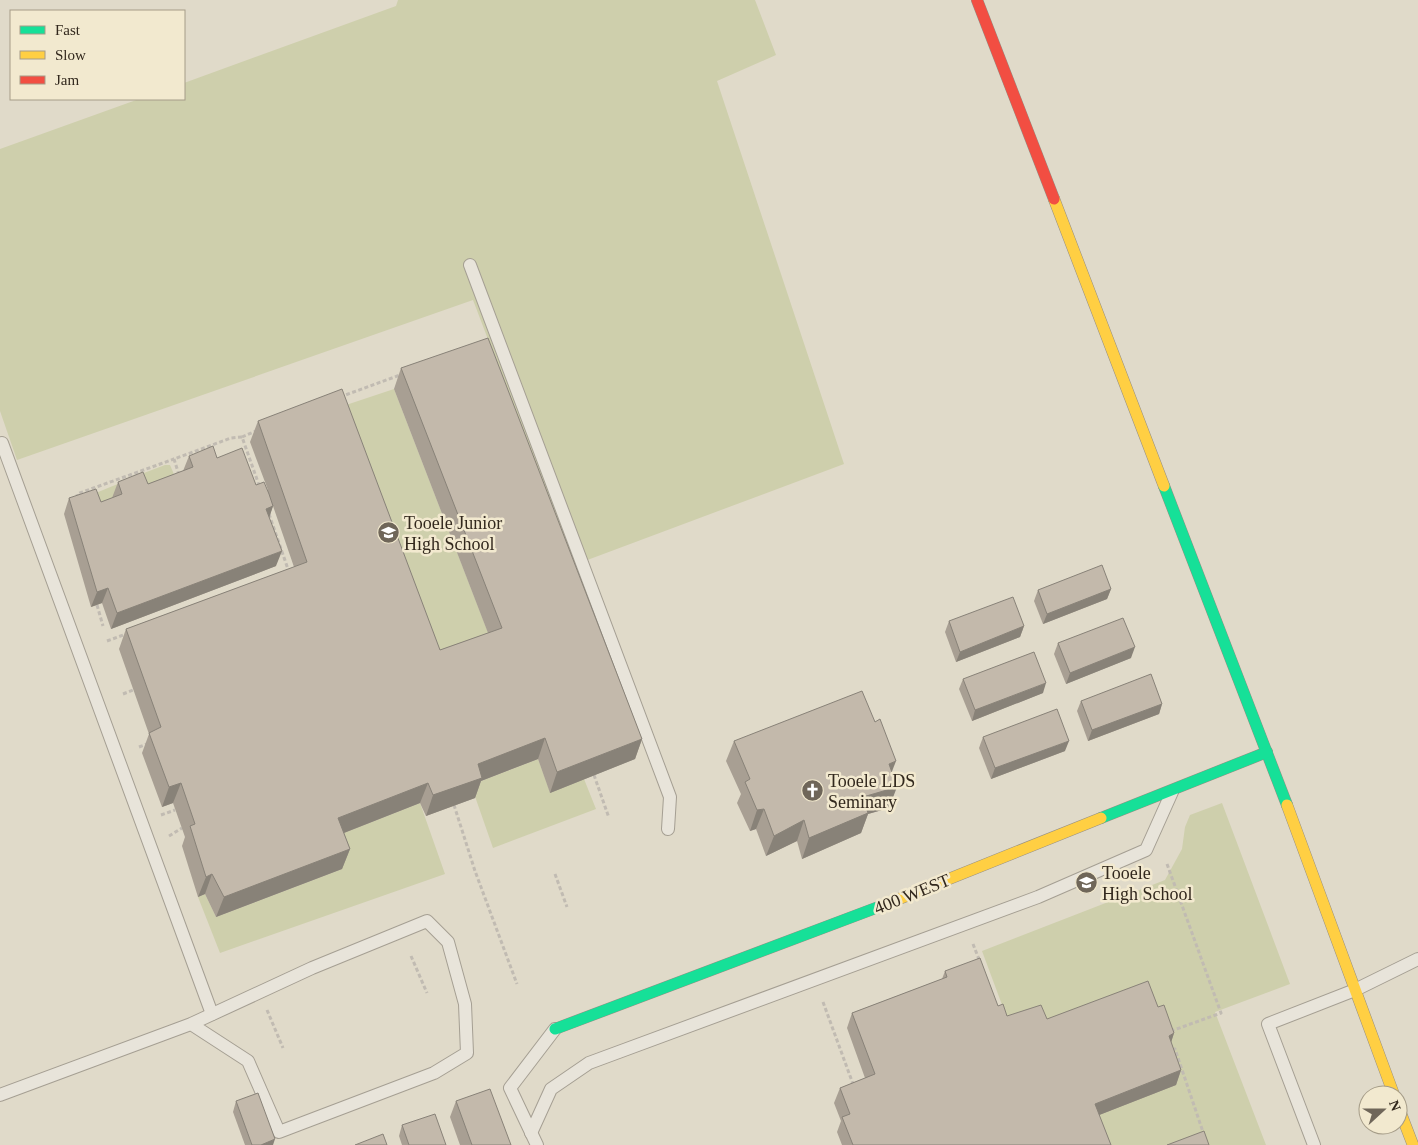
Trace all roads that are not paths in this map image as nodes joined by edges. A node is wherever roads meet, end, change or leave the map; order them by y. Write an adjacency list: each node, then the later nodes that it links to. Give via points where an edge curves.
1 (978, 0): 4 (street)
2 (470, 265): 6 (lane, via 670,797)
3 (2, 443): 9 (lane)
4 (1267, 752): 5 (street, 400 WEST); 8 (street)
5 (1172, 791): 11 (street, 400 WEST); 15 (lane, via 1146,850 1038,897 589,1063 551,1089)
6 (668, 829)
7 (1418, 959): 8 (lane)
8 (1355, 990): 12 (street); 17 (lane, via 1268,1024)
9 (212, 1014): 10 (lane); 10 (lane, via 312,968 427,921 448,942 465,1004 467,1053 434,1073 279,1132 248,1061)
10 (191, 1024): 13 (lane)
11 (555, 1029): 15 (lane, via 510,1088)
12 (1390, 1085)
13 (0, 1095)
14 (1408, 1132): 18 (street)
15 (531, 1133): 16 (lane)
16 (537, 1145)
17 (1314, 1145)
18 (1413, 1145)

